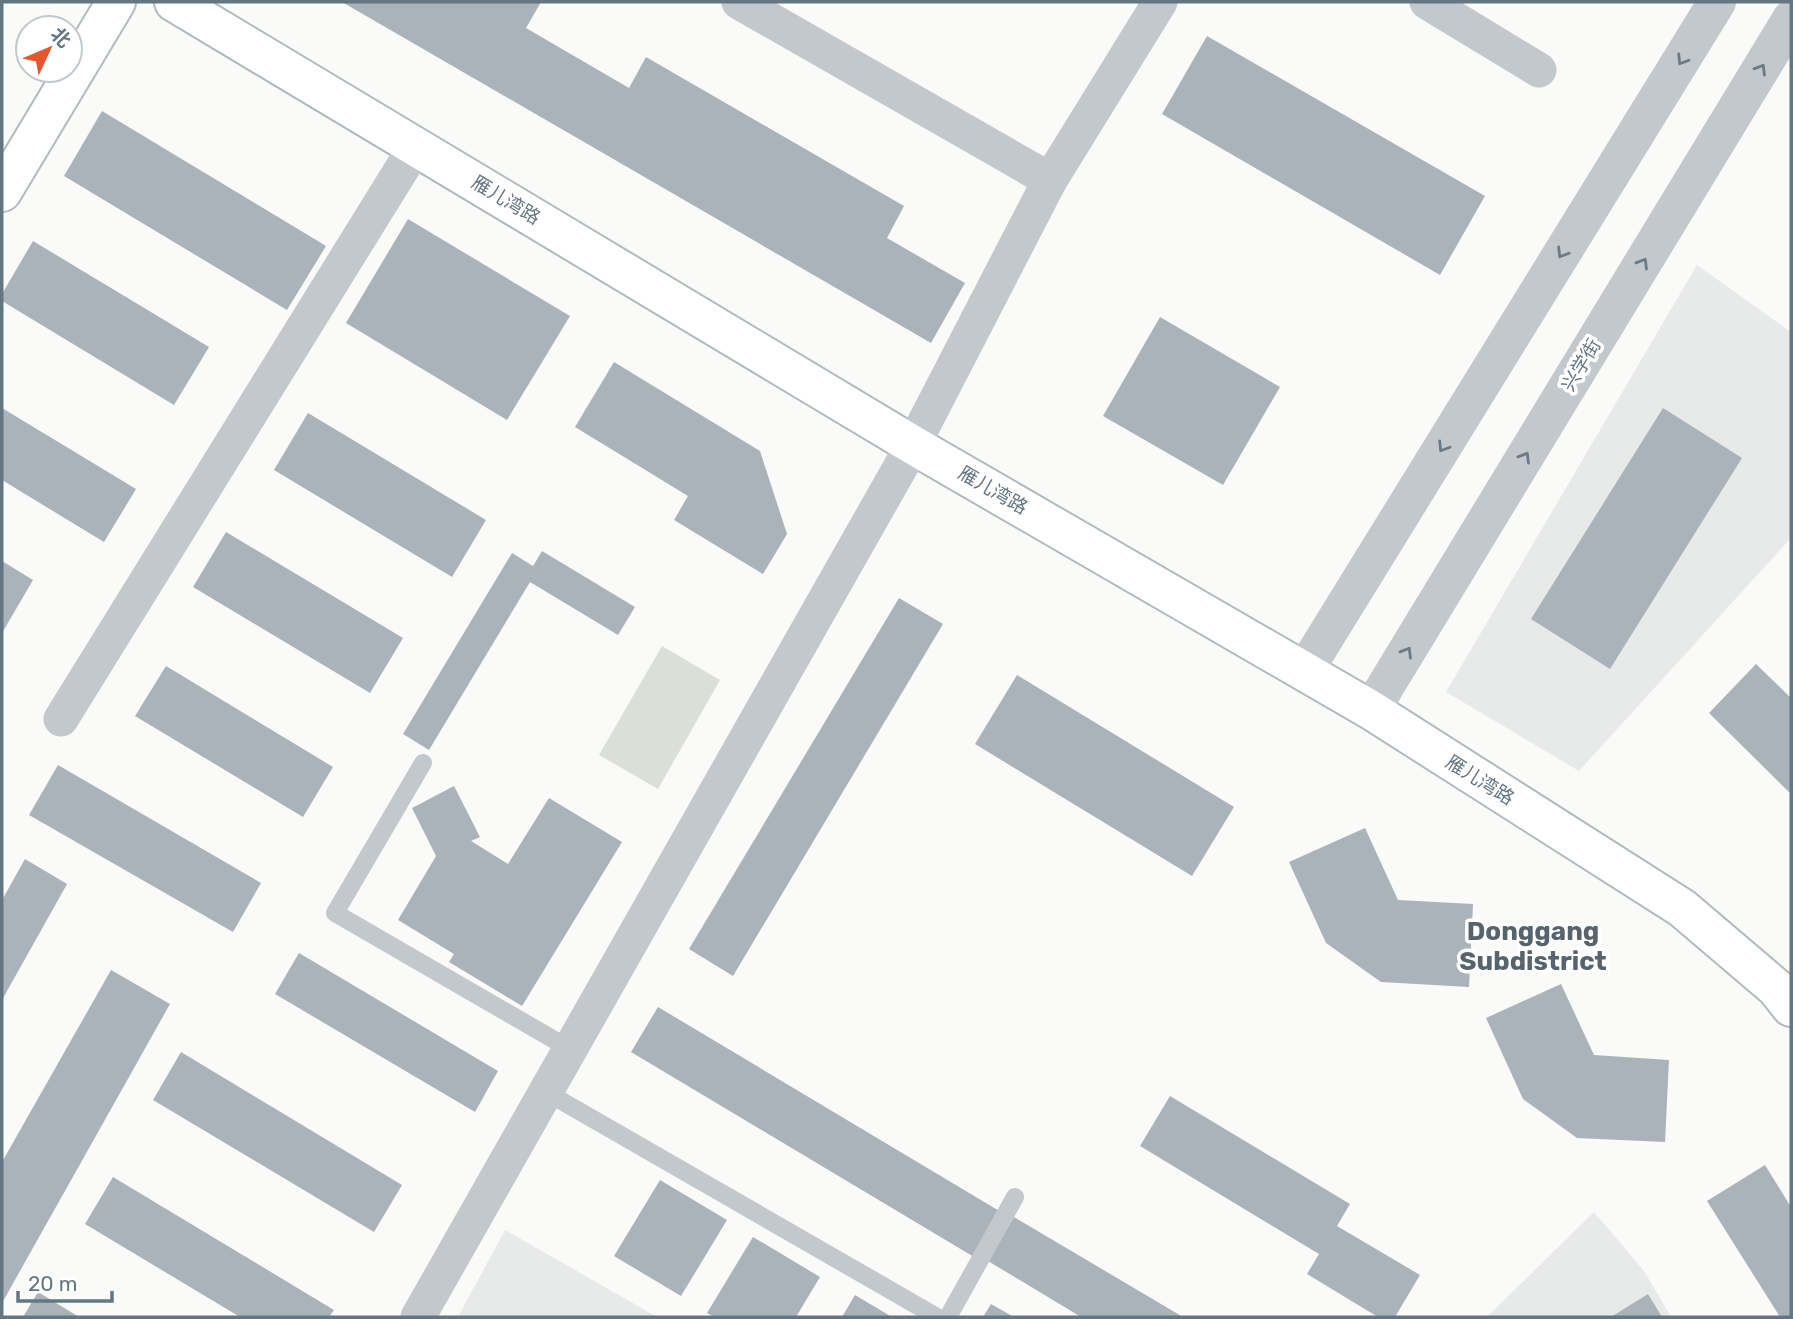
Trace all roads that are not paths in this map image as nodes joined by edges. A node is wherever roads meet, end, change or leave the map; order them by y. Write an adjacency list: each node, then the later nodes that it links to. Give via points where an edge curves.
1 (116, 2): 11 (main road)
2 (174, 2): 9 (main road, 雁儿湾路)
3 (739, 2): 10 (street)
4 (1160, 2): 10 (street)
5 (1427, 2): 8 (street)
6 (1717, 2): 13 (street, one-way to 13)
7 (1791, 19): 14 (street, 兴学街, one-way to 7)
8 (1539, 70)
9 (416, 146): 12 (main road, 雁儿湾路); 15 (street)
10 (1050, 180): 12 (street)
11 (2, 192)
12 (913, 444): 13 (main road, 雁儿湾路); 18 (street)
13 (1304, 670): 14 (main road, 雁儿湾路)
14 (1371, 710): 17 (main road, 雁儿湾路, via 1682,908 1776,988)
15 (61, 719)
16 (423, 763): 18 (lane, via 335,913)
17 (1791, 1007)
18 (570, 1049): 19 (street)
19 (545, 1092): 21 (street); 22 (lane)
20 (1016, 1197): 23 (lane)
21 (418, 1317)
22 (937, 1317)
23 (948, 1317)

